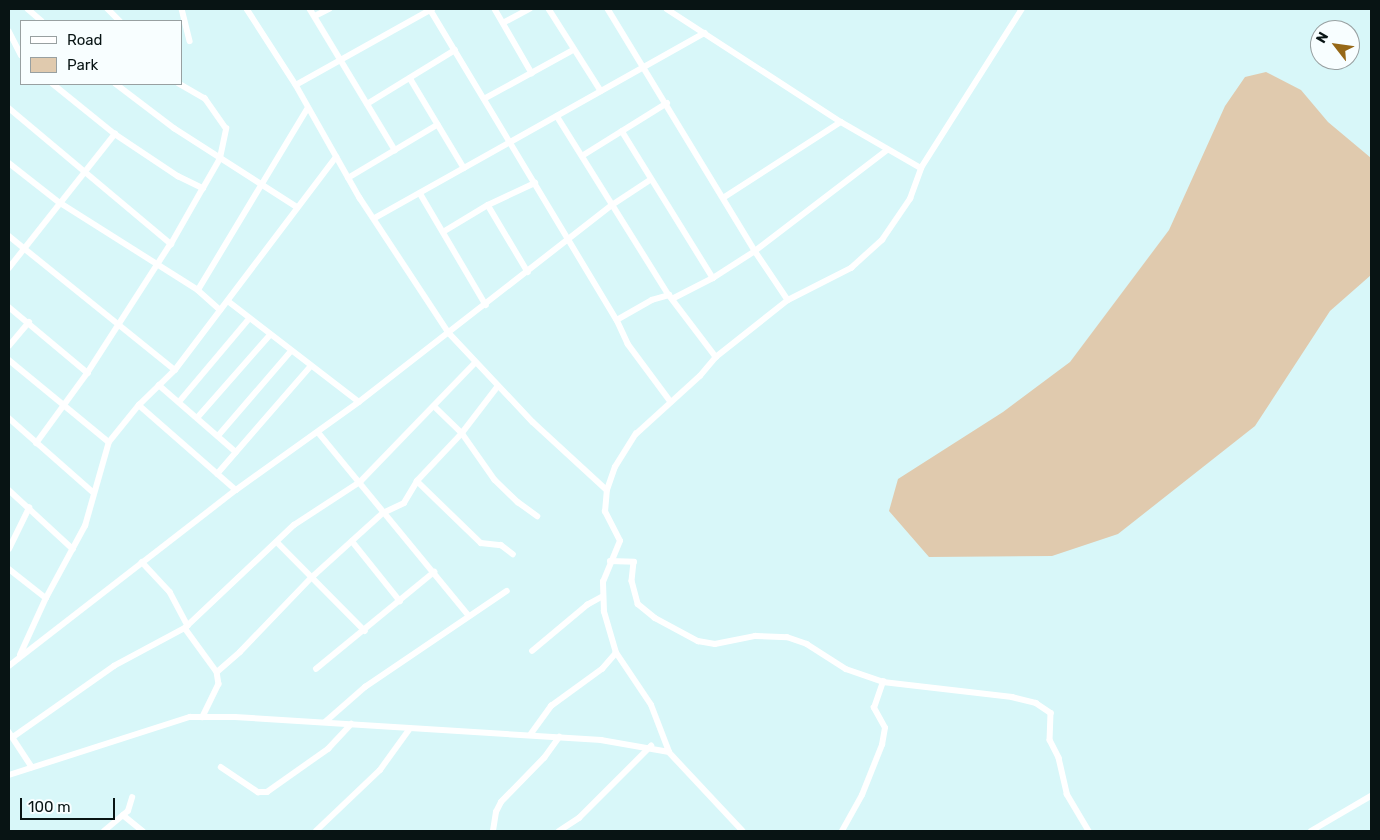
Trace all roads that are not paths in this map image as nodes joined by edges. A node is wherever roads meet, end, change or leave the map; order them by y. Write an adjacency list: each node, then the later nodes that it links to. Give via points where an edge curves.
1 (28, 9): 15 (street)
2 (108, 9): 16 (street)
3 (182, 9): 20 (street)
4 (247, 9): 31 (street)
5 (310, 9): 14 (street)
6 (329, 9): 14 (street)
7 (431, 9): 21 (street); 24 (street)
8 (495, 9): 17 (street)
9 (529, 9): 17 (street)
10 (550, 9): 22 (street)
11 (608, 9): 25 (street)
12 (668, 9): 19 (street)
13 (1022, 9): 51 (street)
14 (315, 16): 24 (street)
15 (41, 20)
16 (119, 20)
17 (503, 23): 26 (street)
18 (9, 31): 23 (street)
19 (705, 33): 25 (street); 39 (street)
20 (190, 41)
21 (454, 50): 27 (street); 33 (street)
22 (573, 50): 26 (street); 32 (street)
23 (20, 53)
24 (341, 60): 31 (street); 34 (street)
25 (644, 67): 32 (street); 35 (street)
26 (532, 73): 33 (street)
27 (410, 78): 34 (street); 40 (street)
28 (54, 85): 42 (street)
29 (117, 85): 48 (street)
30 (181, 85): 48 (street, via 206,99 225,124)
31 (296, 85): 37 (street)
32 (601, 91): 38 (street)
33 (484, 99): 43 (street)
34 (367, 104): 44 (street)
35 (667, 104): 41 (street); 59 (street)
36 (9, 108): 52 (street)
37 (307, 109): 47 (street); 55 (street)
38 (557, 116): 43 (street); 46 (street)
39 (841, 122): 45 (street); 59 (street)
40 (437, 125): 44 (street); 50 (street)
41 (622, 131): 46 (street); 54 (street)
42 (115, 134): 52 (street); 57 (street, via 178,176)
43 (510, 142): 50 (street); 56 (street)
44 (395, 150): 53 (street)
45 (887, 150): 51 (street); 70 (street)
46 (582, 156): 62 (street)
47 (336, 157): 53 (street); 63 (street)
48 (220, 158): 55 (street); 57 (street)
49 (9, 163): 60 (street)
50 (464, 168): 58 (street)
51 (921, 168): 77 (street, via 910,199 882,240 851,268)
52 (83, 172): 60 (street); 68 (street)
53 (348, 178): 64 (street)
54 (650, 180): 62 (street); 74 (street)
55 (263, 183): 63 (street); 75 (street)
56 (535, 184): 61 (street); 67 (street)
57 (203, 188): 68 (street)
58 (420, 193): 64 (street); 65 (street)
59 (723, 198): 70 (street)
60 (59, 202): 69 (street); 71 (street)
61 (488, 205): 65 (street); 73 (street)
62 (612, 205): 67 (street); 76 (street)
63 (297, 207): 78 (street)
64 (375, 218): 86 (street)
65 (443, 232): 79 (street)
66 (9, 236): 69 (street)
67 (569, 240): 73 (street); 83 (street)
68 (171, 244): 71 (street)
69 (24, 248): 72 (street); 85 (street)
70 (755, 251): 74 (street); 77 (street)
71 (157, 263): 75 (street); 85 (street)
72 (9, 268)
73 (528, 272): 79 (street)
74 (713, 278): 76 (street)
75 (198, 290): 81 (street)
76 (671, 297): 83 (street, via 652,300); 90 (street)
77 (788, 300): 90 (street)
78 (228, 301): 81 (street); 82 (street)
79 (486, 305): 86 (street)
80 (9, 307): 84 (street)
81 (220, 310): 94 (street)
82 (248, 319): 87 (street); 98 (street)
83 (617, 320): 100 (street, via 628,344)
84 (29, 322): 88 (street); 95 (street)
85 (117, 326): 94 (street); 95 (street)
86 (449, 333): 92 (street); 99 (street)
87 (270, 335): 89 (street); 105 (street)
88 (9, 346)
89 (291, 351): 93 (street); 108 (street)
90 (716, 358): 100 (street)
91 (9, 360): 103 (street)
92 (475, 363): 97 (street); 102 (street)
93 (311, 366): 99 (street); 111 (street)
94 (175, 370): 96 (street)
95 (88, 373): 103 (street)
96 (159, 385): 98 (street); 101 (street)
97 (498, 386): 107 (street); 117 (street)
98 (179, 402): 105 (street)
99 (359, 402): 106 (street)
100 (671, 402): 117 (street, via 650,420 622,454)
101 (139, 405): 109 (street); 112 (street)
102 (434, 406): 107 (street); 114 (street)
103 (64, 407): 109 (street); 110 (street)
104 (9, 418): 110 (street)
105 (197, 418): 108 (street)
106 (318, 432): 114 (street); 116 (street)
107 (462, 434): 113 (street); 121 (street, via 495,480)
108 (218, 436): 111 (street)
109 (109, 442): 118 (street)
110 (37, 443): 118 (street)
111 (236, 452): 112 (street)
112 (217, 474): 116 (street)
113 (417, 481): 120 (street, via 404,503); 126 (street, via 480,543 501,545)
114 (360, 482): 120 (street); 123 (street, via 294,525)
115 (9, 490): 119 (street)
116 (236, 490): 128 (street)
117 (607, 490): 127 (street, via 605,512 620,541)
118 (94, 493): 125 (street, via 85,526)
119 (29, 508): 124 (street); 125 (street)
120 (384, 514): 122 (street); 130 (street)
121 (537, 516)
122 (352, 541): 131 (street); 135 (street)
123 (278, 542): 131 (street); 137 (street)
124 (9, 549)
125 (73, 549): 134 (street)
126 (513, 554)
127 (610, 561): 133 (street, via 603,582); 147 (street, via 634,562 632,581 638,604 690,638 715,644 755,636 790,637 811,646 846,669)
128 (142, 562): 137 (street, via 170,592); 141 (street)
129 (9, 569): 134 (street)
130 (434, 572): 135 (street); 136 (street)
131 (310, 578): 138 (street); 146 (street)
132 (507, 591): 136 (street)
133 (603, 596): 139 (street, via 587,605); 140 (street, via 605,618)
134 (46, 598): 141 (street)
135 (400, 601): 138 (street)
136 (470, 616): 149 (street, via 365,687)
137 (186, 627): 146 (street); 152 (street, via 114,666)
138 (365, 631): 145 (street)
139 (532, 652)
140 (616, 653): 153 (street, via 602,669 551,706); 156 (street, via 651,705)
141 (20, 655): 143 (street)
142 (9, 656): 143 (street)
143 (14, 661): 144 (street)
144 (9, 666)
145 (316, 669)
146 (217, 672): 148 (street, via 219,689)
147 (883, 682): 169 (street, via 874,708 885,728 882,745 862,795); 170 (street, via 1012,697 1036,703 1050,711 1050,740 1059,758 1067,794)
148 (203, 717): 149 (street); 157 (street, via 177,720)
149 (325, 722): 150 (street)
150 (351, 724): 151 (street); 158 (street, via 328,749 267,792 258,792)
151 (409, 730): 153 (street); 165 (street, via 380,770)
152 (11, 735): 157 (street)
153 (530, 735): 154 (street)
154 (559, 737): 155 (street); 166 (street, via 548,754 501,802)
155 (651, 746): 156 (street); 167 (street, via 578,818)
156 (669, 752): 168 (street)
157 (32, 767): 159 (street)
158 (221, 767)
159 (9, 775)
160 (1371, 796): 171 (street)
161 (132, 798): 162 (street, via 130,808)
162 (123, 815): 163 (street); 164 (street)
163 (104, 831)
164 (143, 831)
165 (316, 831)
166 (493, 831)
167 (559, 831)
168 (744, 831)
169 (842, 831)
170 (1089, 831)
171 (1311, 831)

